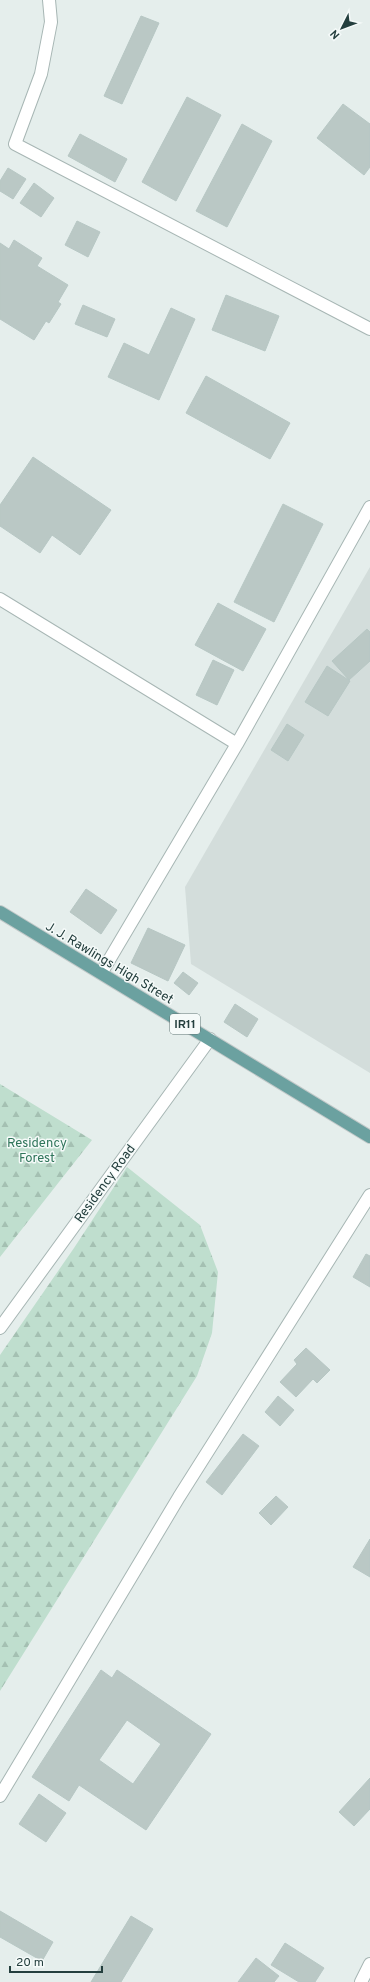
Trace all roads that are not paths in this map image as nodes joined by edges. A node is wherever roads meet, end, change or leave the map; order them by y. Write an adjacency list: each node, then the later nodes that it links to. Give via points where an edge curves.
1 (49, 0): 2 (street, via 51,22 41,74 14,144)
2 (370, 329)
3 (370, 507): 5 (street)
4 (0, 599): 5 (street)
5 (237, 744): 7 (street)
6 (0, 912): 7 (main road, J. J. Rawlings High Street / IR11)
7 (102, 972): 8 (main road, J. J. Rawlings High Street / IR11)
8 (210, 1039): 9 (main road, J. J. Rawlings High Street / IR11); 11 (street, Residency Road)
9 (370, 1136)
10 (370, 1195): 12 (street, via 179,1497)
11 (0, 1328)
12 (0, 1796)
13 (370, 1964): 14 (street)
14 (361, 1982)

